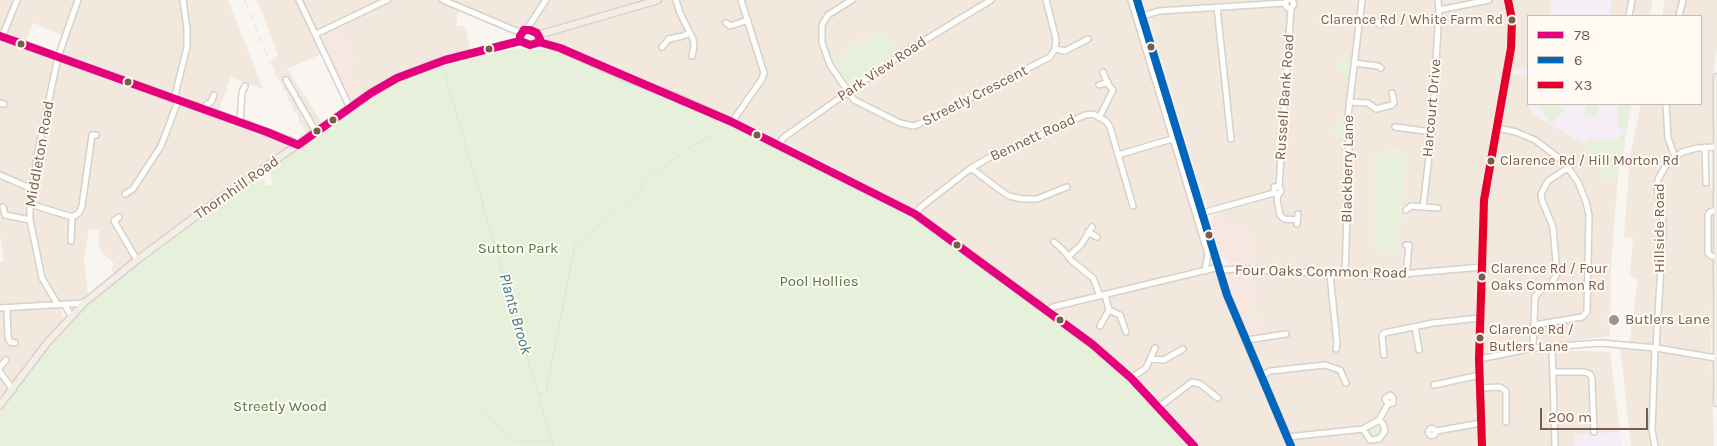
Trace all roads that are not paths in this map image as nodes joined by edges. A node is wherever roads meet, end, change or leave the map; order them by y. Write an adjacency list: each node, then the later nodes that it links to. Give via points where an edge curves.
1 (17, 0): 37 (street)
2 (78, 0): 44 (street, Middleton Road)
3 (183, 0): 56 (street, via 187,47)
4 (299, 0): 36 (street)
5 (387, 0): 36 (street)
6 (443, 0): 34 (street)
7 (546, 0): 34 (street)
8 (658, 0): 38 (main road)
9 (676, 0): 35 (street)
10 (741, 0): 31 (street)
11 (852, 0): 53 (street, Streetly Crescent, via 828,15 821,27 824,52)
12 (991, 0): 53 (street, Park View Road, via 902,54)
13 (1046, 0): 42 (street, via 1055,31)
14 (1131, 0): 70 (street)
15 (1137, 0): 29 (main road)
16 (1292, 0): 25 (street, Russell Bank Road)
17 (1362, 0): 30 (street, Blackberry Lane)
18 (1438, 0): 26 (street, Harcourt Drive)
19 (1489, 0): 26 (street)
20 (1508, 0): 66 (street, via 1512,34)
21 (1632, 0): 27 (street)
22 (1683, 0): 28 (street)
23 (1286, 2): 24 (street); 25 (street, via 1286,7)
24 (1217, 7): 29 (street, via 1159,11); 71 (street)
25 (1291, 8): 85 (street, Russell Bank Road)
26 (1439, 10): 67 (street, Harcourt Drive)
27 (1629, 15)
28 (1679, 15)
29 (1142, 16): 97 (main road)
30 (1360, 19): 33 (street); 45 (street, Blackberry Lane)
31 (748, 20): 32 (street, via 730,26); 64 (street, via 764,73)
32 (726, 23)
33 (1380, 24)
34 (523, 32): 38 (main road, via 532,30); 40 (main road)
35 (689, 33): 41 (street); 43 (street)
36 (316, 34): 60 (street)
37 (1, 37): 44 (main road)
38 (539, 38): 40 (main road, Thornhill Road, via 532,45); 64 (main road)
39 (1088, 39): 42 (street, via 1065,51)
40 (520, 41): 60 (main road, Thornhill Road, via 405,74)
41 (662, 47)
42 (1055, 49): 53 (street, Streetly Crescent, via 1047,60 917,125 900,123 857,102)
43 (694, 53)
44 (58, 58): 56 (main road); 83 (street, Middleton Road)
45 (1354, 64): 46 (street); 57 (street, Blackberry Lane)
46 (1381, 68)
47 (1104, 72): 50 (street)
48 (1717, 77): 58 (main road)
49 (286, 80): 68 (street)
50 (1108, 82): 51 (street); 62 (street, via 1115,91)
51 (1099, 85)
52 (246, 86): 63 (street, via 242,92)
53 (848, 92): 73 (street, Park View Road, via 784,138)
54 (1392, 93): 57 (street, via 1392,105 1376,108 1368,103)
55 (214, 95): 61 (street)
56 (176, 100): 61 (main road); 84 (street, via 160,146 133,189)
57 (1349, 102): 114 (street, Blackberry Lane)
58 (1717, 103): 74 (main road)
59 (1666, 105): 77 (street, via 1668,138)
60 (350, 108): 68 (main road, Thornhill Road)
61 (204, 110): 63 (main road)
62 (1100, 116): 76 (street, via 1110,127); 78 (street, Bennett Road, via 1085,114)
63 (240, 122): 72 (main road)
64 (732, 122): 73 (main road)
65 (1395, 127): 67 (street)
66 (1497, 128): 79 (street, via 1535,140 1556,154); 111 (street, via 1484,200)
67 (1432, 132): 92 (street, Harcourt Drive)
68 (313, 134): 72 (main road, Thornhill Road, bridge)
69 (92, 135): 99 (street, via 81,210)
70 (1172, 139): 76 (street); 112 (street, via 1208,254)
71 (1231, 139)
72 (301, 143): 109 (main road, Thornhill Road)
73 (779, 145): 96 (main road)
74 (1716, 147): 75 (street); 86 (main road)
75 (1705, 148): 77 (street, via 1689,150); 81 (street)
76 (1118, 155): 89 (street)
77 (1675, 157): 138 (street, Hillside Road, via 1664,168 1657,185 1663,232)
78 (971, 168): 82 (street, via 1009,196 1023,199 1037,199); 96 (street, Bennett Road)
79 (1569, 168): 127 (street, via 1542,190 1542,201 1553,227 1557,274 1535,298); 127 (street, via 1583,192 1589,215 1587,312 1582,317)
80 (0, 175): 83 (street)
81 (1706, 183)
82 (1067, 188)
83 (32, 189): 88 (street, Middleton Road)
84 (127, 191)
85 (1276, 193): 97 (street); 101 (street, via 1284,220)
86 (1717, 196): 95 (main road)
87 (1411, 198): 90 (street)
88 (30, 204): 99 (street); 102 (street, Middleton Road)
89 (1133, 206)
90 (1411, 206): 92 (street); 94 (street)
91 (3, 207): 98 (street)
92 (1423, 207): 93 (street)
93 (1438, 208)
94 (1406, 210)
95 (1716, 210): 108 (main road)
96 (914, 214): 124 (main road)
97 (1202, 214): 110 (main road)
98 (3, 216): 102 (street)
99 (72, 217): 104 (street)
100 (119, 218): 109 (street, via 114,221)
101 (1297, 219)
102 (30, 220): 119 (street, Middleton Road, via 42,278)
103 (1097, 236): 107 (street, via 1090,230)
104 (71, 241)
105 (1409, 245): 115 (street)
106 (1056, 246): 107 (street)
107 (1069, 256): 116 (street, via 1093,278)
108 (1716, 257): 122 (main road)
109 (137, 260): 117 (main road, Thornhill Road)
110 (1219, 268): 112 (street, Four Oaks Common Road); 113 (street, Four Oaks Common Road); 133 (main road)
111 (1483, 268): 115 (street, Four Oaks Common Road); 126 (street)
112 (1205, 271): 116 (street, Four Oaks Common Road)
113 (1330, 274): 114 (street, Four Oaks Common Road); 140 (street)
114 (1345, 275): 115 (street, Four Oaks Common Road)
115 (1406, 275)
116 (1102, 295): 123 (street); 124 (street, Four Oaks Common Road)
117 (84, 303): 118 (street); 125 (main road, Thornhill Road)
118 (64, 304): 119 (street); 125 (street)
119 (58, 305): 121 (street)
120 (0, 308): 121 (street)
121 (7, 308): 134 (street, via 8,337)
122 (1717, 308): 131 (main road)
123 (1109, 310): 128 (street); 130 (street, via 1120,315)
124 (1048, 311): 152 (main road)
125 (71, 316): 156 (main road, Thornhill Road)
126 (1480, 318): 129 (street); 143 (street)
127 (1534, 325): 137 (street)
128 (1100, 326)
129 (1415, 327): 141 (street); 142 (street, via 1384,333)
130 (1126, 332)
131 (1717, 332): 146 (main road)
132 (1286, 334): 133 (street)
133 (1246, 340): 151 (main road)
134 (15, 344)
135 (1552, 346): 137 (street); 138 (street, via 1618,344); 149 (street)
136 (1155, 348): 144 (street)
137 (1533, 348): 143 (street)
138 (1655, 348): 146 (street); 173 (street, Hillside Road, via 1652,430)
139 (1183, 349): 144 (street, via 1164,360)
140 (1336, 349)
141 (1419, 350)
142 (1384, 355)
143 (1479, 358): 150 (street)
144 (1150, 359): 152 (street, via 1146,368)
145 (6, 360): 147 (street)
146 (1717, 360): 158 (main road)
147 (0, 367)
148 (0, 372): 156 (street)
149 (1552, 372): 167 (street, via 1590,374); 172 (street)
150 (1480, 375): 154 (street); 155 (street)
151 (1261, 376): 153 (street, via 1270,371 1325,365 1340,370); 168 (main road)
152 (1131, 378): 161 (main road)
153 (1346, 383)
154 (1434, 385)
155 (1480, 388): 162 (street, via 1500,387 1506,390); 164 (street)
156 (13, 390): 160 (main road, Thornhill Road)
157 (1218, 398): 161 (street, via 1192,382)
158 (1717, 403)
159 (1388, 404): 163 (street)
160 (0, 405)
161 (1159, 406): 169 (main road)
162 (1508, 419)
163 (1379, 420): 165 (street); 165 (street, via 1385,431 1379,439 1370,440)
164 (1481, 423): 166 (street); 171 (street)
165 (1363, 429): 168 (street)
166 (1436, 431)
167 (1594, 432)
168 (1287, 437): 170 (main road)
169 (1194, 446)
170 (1291, 446)
171 (1482, 446)
172 (1555, 446)
173 (1655, 446)

